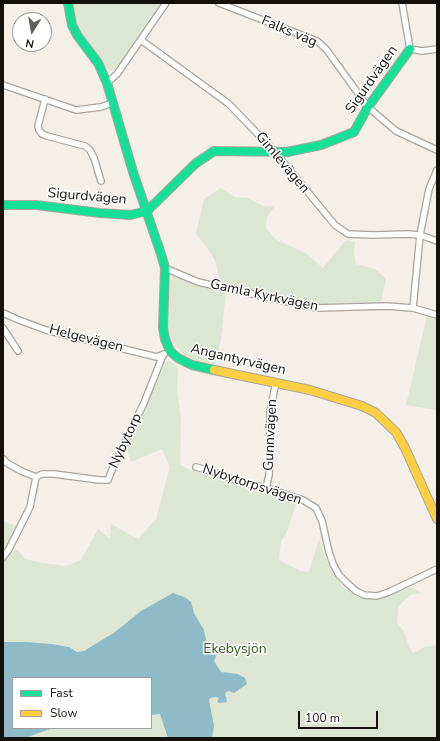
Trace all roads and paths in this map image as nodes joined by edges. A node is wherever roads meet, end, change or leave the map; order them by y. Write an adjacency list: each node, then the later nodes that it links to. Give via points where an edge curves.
1 (68, 3): 8 (street, Angantyrvägen, via 72,25 98,63)
2 (166, 3): 5 (street)
3 (220, 3): 12 (street, Falks väg, via 317,41 326,49)
4 (402, 3): 6 (street)
5 (141, 40): 8 (street, via 117,74); 14 (street, Gimlevägen, via 229,104)
6 (410, 49): 7 (street); 12 (street, Sigurdvägen)
7 (437, 49)
8 (107, 83): 11 (street, Angantyrvägen)
9 (3, 85): 10 (street)
10 (45, 99): 11 (street, via 76,110 101,107); 16 (street, via 39,130 47,136 85,146 90,150)
11 (112, 102): 18 (street, Angantyrvägen)
12 (368, 107): 13 (street, Falks väg, via 396,131); 14 (street, Sigurdvägen, via 354,132 321,145 287,152)
13 (437, 150)
14 (274, 151): 18 (street, Sigurdvägen, via 214,151 195,164); 19 (street, Gimlevägen, via 335,225 348,234)
15 (437, 170): 19 (street, via 429,189)
16 (101, 181)
17 (3, 205): 18 (street, Sigurdvägen, via 36,205 130,215)
18 (147, 211): 21 (street, Angantyrvägen)
19 (420, 235): 20 (street, Gimlevägen); 22 (street)
20 (437, 241)
21 (165, 268): 22 (street, Gamla Kyrkvägen, via 198,282 316,308); 27 (street, Angantyrvägen, via 163,327)
22 (413, 308): 24 (street, Gamla Kyrkvägen)
23 (3, 313): 27 (street, Helgevägen, via 46,330 157,357)
24 (437, 315)
25 (3, 328): 26 (street)
26 (18, 351)
27 (166, 353): 28 (street, Angantyrvägen, via 192,365); 31 (street, Nybytorp, via 108,480 54,474)
28 (276, 382): 32 (street, Gunnvägen, via 270,412 270,462); 33 (street, Angantyrvägen, via 362,406 376,413 396,432)
29 (3, 458): 31 (street, via 21,472)
30 (196, 467): 32 (street, Nybytorpsvägen)
31 (36, 477): 34 (street, via 30,507)
32 (266, 488): 35 (street, Nybytorpsvägen, via 303,500 316,508 333,564 339,575 364,595 377,596 389,592)
33 (437, 519)
34 (3, 557)
35 (437, 569)

